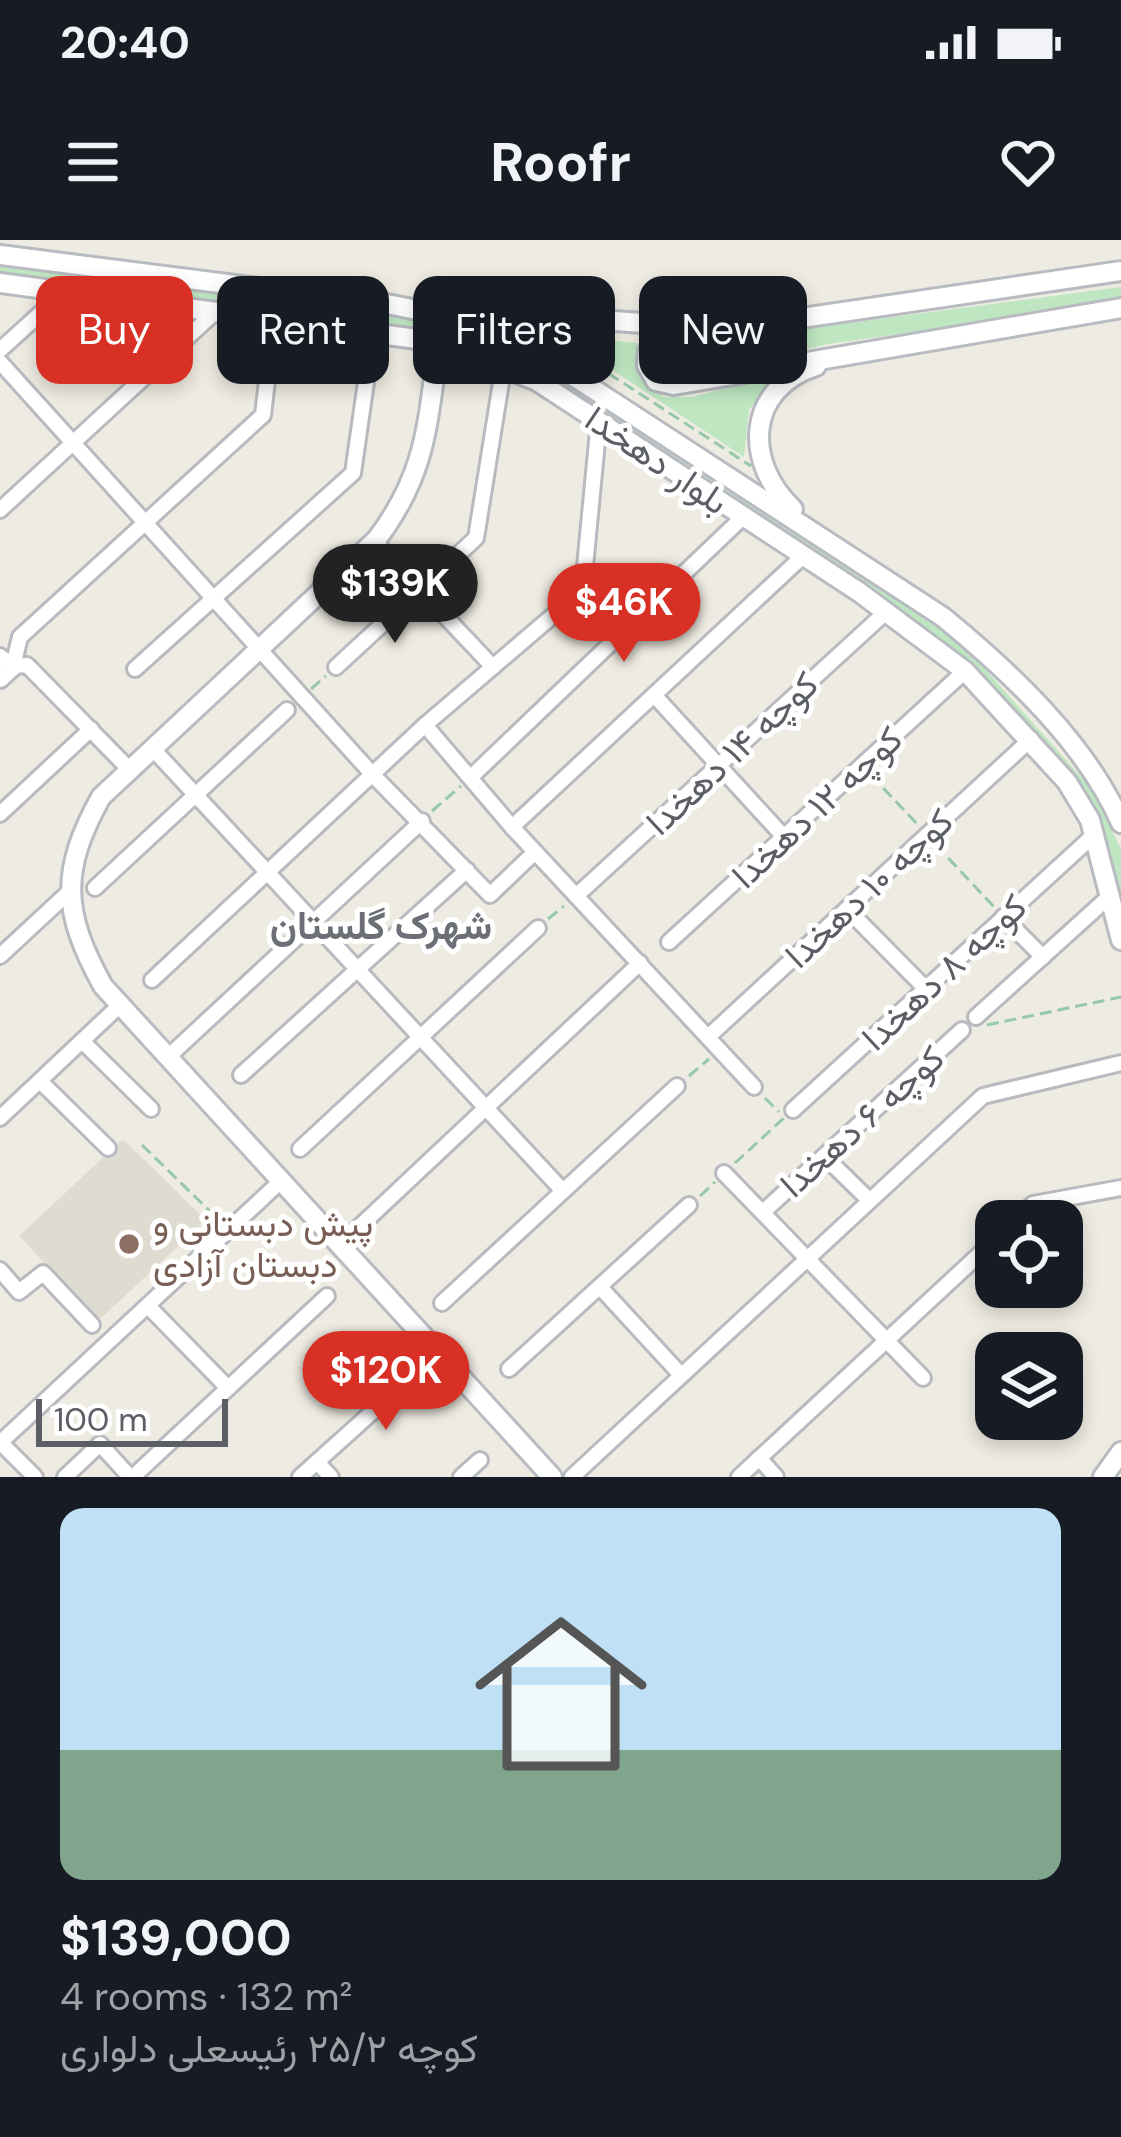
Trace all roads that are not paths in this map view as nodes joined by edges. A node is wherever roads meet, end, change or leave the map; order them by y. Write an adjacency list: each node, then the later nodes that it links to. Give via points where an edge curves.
1 (0, 255): 5 (main road, بلوار دهخدا)
2 (1121, 272): 10 (main road)
3 (0, 283): 4 (main road, بلوار دهخدا)
4 (36, 288)
5 (392, 305): 11 (main road); 26 (main road, بلوار دهخدا, via 462,319 547,355)
6 (1121, 308): 13 (main road)
7 (193, 309): 8 (main road, بلوار دهخدا)
8 (215, 312): 22 (street)
9 (36, 317): 12 (street)
10 (807, 317)
11 (639, 322)
12 (0, 350)
13 (860, 352): 14 (main road); 26 (main road, via 781,385 757,434 770,483)
14 (807, 361)
15 (0, 362): 22 (street)
16 (266, 384): 25 (street, via 262,415)
17 (365, 384): 30 (street, via 352,473)
18 (433, 384): 27 (main road, via 419,471)
19 (501, 384): 29 (street, via 476,538)
20 (537, 384): 21 (main road, بلوار دهخدا)
21 (599, 422): 24 (main road, بلوار دهخدا); 35 (street, via 578,595)
22 (72, 445): 23 (street); 25 (street)
23 (0, 510)
24 (743, 517): 28 (main road, بلوار دهخدا); 47 (street)
25 (144, 523): 30 (street); 33 (street, via 20,637)
26 (824, 540): 51 (main road, بلوار دهخدا, via 981,648 1091,770)
27 (374, 541): 29 (street); 32 (main road)
28 (802, 557): 31 (main road, بلوار دهخدا); 38 (street)
29 (421, 589): 34 (street); 35 (street)
30 (214, 597): 32 (street); 36 (street)
31 (887, 611): 37 (main road, بلوار دهخدا); 44 (street, کوچه ۱۴ دهخدا)
32 (261, 647): 43 (main road); 46 (street)
33 (4, 667): 41 (street, via 27,665)
34 (336, 667)
35 (493, 667): 40 (street)
36 (135, 668)
37 (965, 671): 42 (main road, بلوار دهخدا); 54 (street, کوچه ۱۲ دهخدا)
38 (654, 695): 44 (street); 52 (street)
39 (287, 710): 48 (street)
40 (425, 724): 46 (street); 47 (street)
41 (91, 729): 45 (street); 49 (street)
42 (1031, 739): 53 (main road, بلوار دهخدا); 62 (street, کوچه ۱۰ دهخدا)
43 (153, 749): 45 (main road); 48 (street)
44 (718, 766): 54 (street); 61 (street, کوچه ۱۴ دهخدا)
45 (130, 770): 59 (main road, via 101,797 76,842)
46 (373, 775): 50 (street); 57 (street)
47 (471, 777): 52 (street)
48 (196, 795): 57 (street); 58 (street)
49 (0, 814)
50 (422, 820): 56 (street); 64 (street)
51 (1121, 823)
52 (512, 827): 55 (street)
53 (1095, 834): 60 (main road, بلوار دهخدا); 63 (street, کوچه ۸ دهخدا)
54 (784, 837): 67 (street, کوچه ۱۲ دهخدا)
55 (536, 852): 56 (street, via 490,895); 61 (street)
56 (467, 870): 71 (street)
57 (270, 875): 64 (street); 72 (street)
58 (95, 888)
59 (69, 892): 68 (street); 74 (main road, via 77,939)
60 (1111, 895): 66 (main road, بلوار دهخدا); 69 (street, کوچه ۶ دهخدا)
61 (577, 896): 70 (street)
62 (847, 909): 73 (street); 78 (street, کوچه ۱۰ دهخدا)
63 (1003, 917): 69 (street); 73 (street, کوچه ۸ دهخدا)
64 (314, 922): 71 (street); 80 (street)
65 (538, 928): 77 (street)
66 (1121, 940)
67 (669, 942)
68 (0, 956)
69 (1043, 958): 75 (street, کوچه ۶ دهخدا)
70 (640, 963): 78 (street); 86 (street)
71 (358, 969): 77 (street); 82 (street)
72 (152, 980)
73 (926, 989): 88 (street, کوچه ۸ دهخدا)
74 (120, 1005): 79 (street); 80 (main road)
75 (976, 1017)
76 (962, 1030): 92 (street, کوچه ۶ دهخدا)
77 (421, 1037): 86 (street); 91 (street)
78 (708, 1037): 85 (street)
79 (82, 1041): 83 (street); 87 (street)
80 (168, 1057): 94 (main road)
81 (1121, 1063): 103 (street, via 983,1096)
82 (241, 1075)
83 (40, 1081): 89 (street); 90 (street)
84 (677, 1086): 96 (street)
85 (754, 1088)
86 (486, 1108): 96 (street); 101 (street)
87 (151, 1109)
88 (789, 1114)
89 (0, 1118)
90 (108, 1148)
91 (300, 1149)
92 (824, 1156): 97 (street); 100 (street, کوچه ۶ دهخدا)
93 (724, 1173): 100 (street)
94 (281, 1181): 101 (main road); 108 (street)
95 (1121, 1188): 98 (street)
96 (563, 1191): 107 (street)
97 (865, 1196)
98 (1056, 1200)
99 (689, 1205): 105 (street)
100 (763, 1211): 103 (street)
101 (340, 1245): 111 (main road)
102 (975, 1257): 110 (street)
103 (807, 1258): 110 (street); 113 (street)
104 (0, 1270): 109 (street, via 19,1292 43,1274)
105 (600, 1287): 112 (street); 113 (street)
106 (328, 1296): 115 (street)
107 (442, 1303)
108 (148, 1306): 115 (street); 116 (street)
109 (92, 1325)
110 (886, 1340): 114 (street); 118 (street)
111 (438, 1352): 120 (street); 127 (main road)
112 (509, 1369)
113 (682, 1375): 128 (street)
114 (923, 1378)
115 (228, 1388): 121 (street)
116 (0, 1442): 122 (street)
117 (1121, 1452): 131 (main road)
118 (759, 1458): 129 (street); 130 (street)
119 (480, 1460): 126 (street)
120 (317, 1462): 124 (street); 125 (street)
121 (134, 1475): 123 (street, via 100,1444)
122 (35, 1477)
123 (65, 1477)
124 (300, 1477)
125 (331, 1477)
126 (461, 1477)
127 (552, 1477)
128 (572, 1477)
129 (739, 1477)
130 (776, 1477)
131 (1103, 1477)

